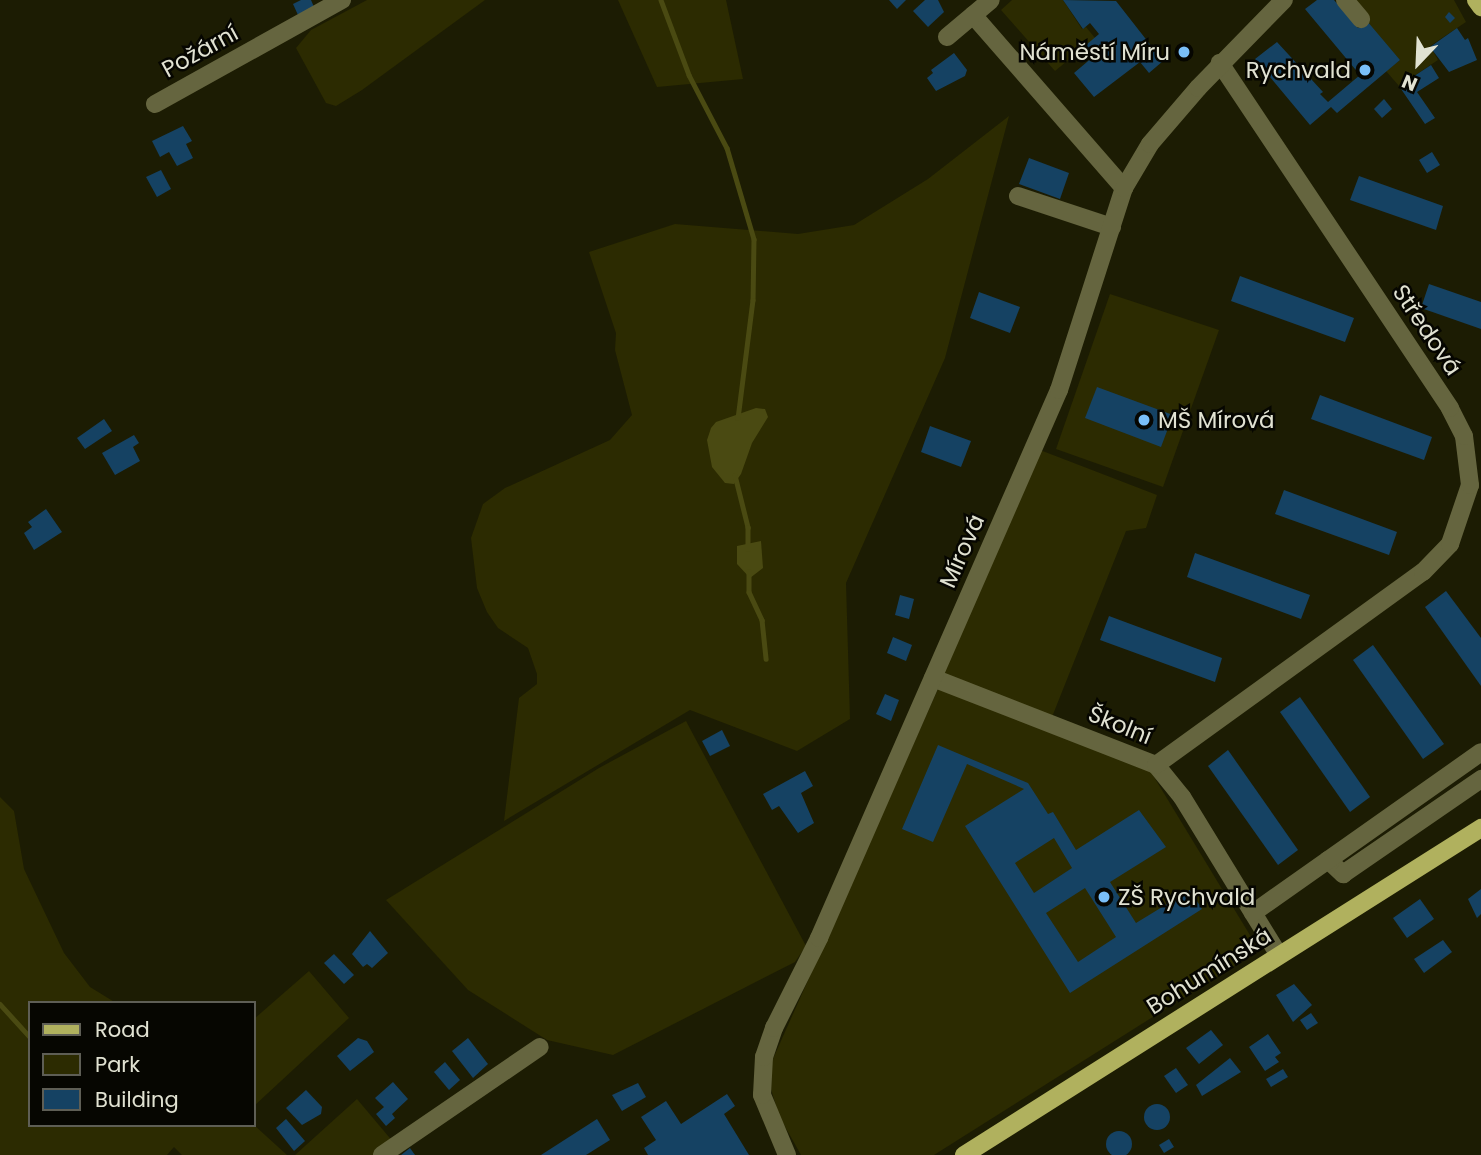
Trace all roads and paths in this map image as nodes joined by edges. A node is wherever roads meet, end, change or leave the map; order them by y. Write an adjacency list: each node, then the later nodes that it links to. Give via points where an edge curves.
1 (342, 0): 11 (street, Požární)
2 (990, 0): 7 (street)
3 (1284, 0): 10 (street, Mírová)
4 (1345, 0): 8 (street)
5 (1476, 0): 6 (main road)
6 (1481, 7)
7 (973, 15): 9 (street); 12 (street)
8 (1361, 19)
9 (947, 37)
10 (1220, 64): 12 (street, Mírová, via 1150,144); 17 (street, Středová, via 1450,408 1464,436 1470,485 1450,544 1423,572)
11 (155, 104)
12 (1124, 188): 14 (street, Mírová)
13 (1018, 196): 14 (street)
14 (1112, 227): 15 (street, Mírová, via 1059,390)
15 (933, 678): 17 (street, Školní); 25 (street, Mírová, via 764,1056 762,1095)
16 (1481, 751): 20 (street)
17 (1156, 765): 21 (street, Školní, via 1182,797)
18 (1481, 779): 20 (street, via 1343,874)
19 (1481, 828): 22 (main road, Bohumínská)
20 (1328, 860): 21 (street)
21 (1253, 913): 22 (street, Školní)
22 (1279, 956): 26 (main road, Bohumínská)
23 (540, 1047): 24 (street)
24 (382, 1155)
25 (787, 1155)
26 (964, 1155)

